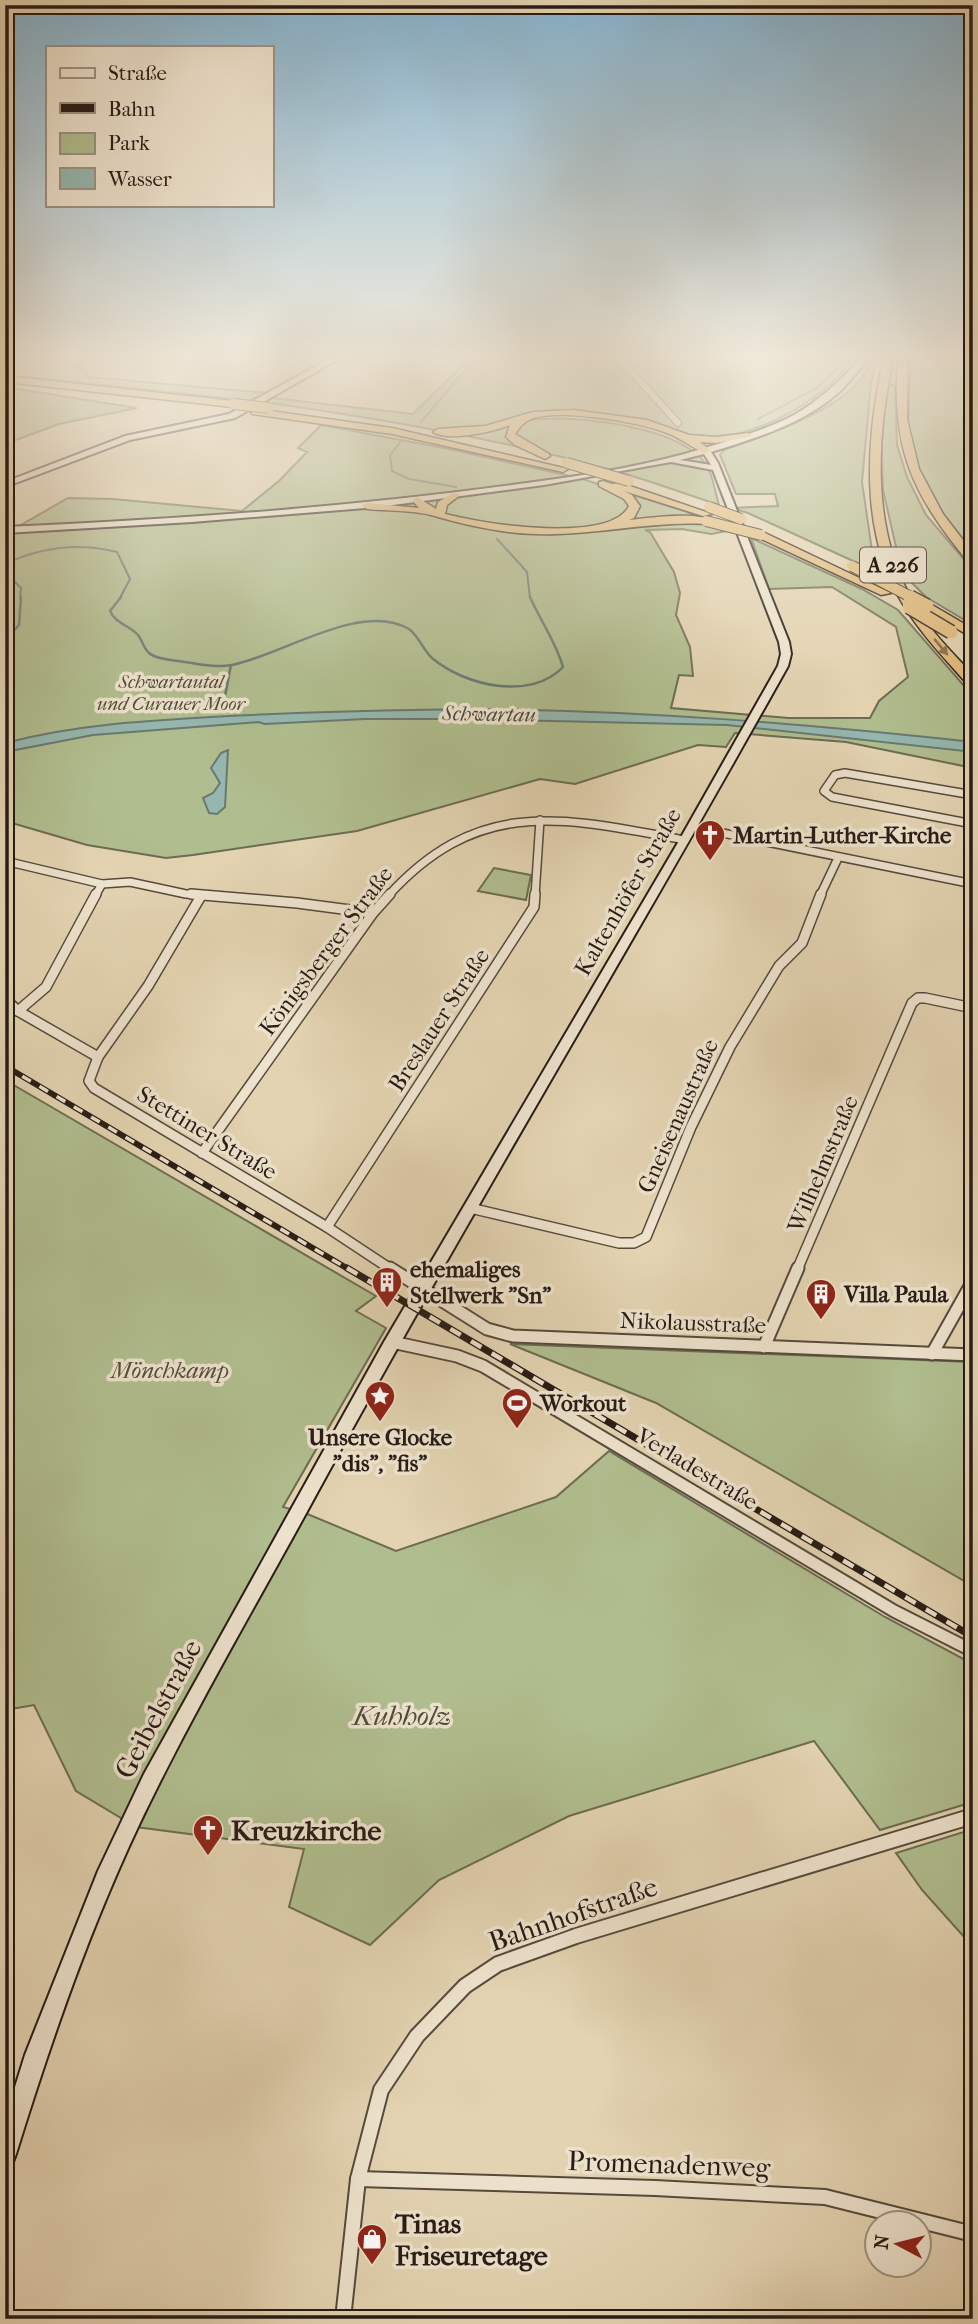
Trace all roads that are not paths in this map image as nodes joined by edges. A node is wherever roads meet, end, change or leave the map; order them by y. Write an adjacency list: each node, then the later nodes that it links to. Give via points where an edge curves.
1 (48, 468): 11 (street)
2 (567, 468): 15 (highway, via 628,497 635,506 630,516 608,524 544,529 486,524)
3 (568, 468): 16 (highway)
4 (572, 468): 16 (highway, bridge, via 629,481)
5 (626, 468): 12 (street)
6 (705, 468): 10 (street)
7 (713, 468): 10 (street, Kaltenhöfer Straße)
8 (876, 468): 22 (highway, A 226, one-way to 22, via 883,536 908,603)
9 (912, 468): 18 (highway, A 226, via 939,521)
10 (715, 472): 26 (street, Kaltenhöfer Straße, via 786,654)
11 (5, 485)
12 (455, 495): 13 (street); 15 (highway)
13 (422, 500): 14 (street); 15 (highway)
14 (367, 506): 15 (highway); 17 (street)
15 (436, 512): 16 (highway, via 477,525 541,531)
16 (709, 514): 19 (highway, bridge)
17 (5, 530)
18 (973, 561)
19 (846, 568): 20 (highway, bridge, via 927,606); 21 (highway, bridge)
20 (973, 634)
21 (973, 647)
22 (973, 683)
23 (973, 795): 25 (street, via 838,773 824,791 832,797)
24 (540, 820): 27 (street, Königsberger Straße, via 599,824); 33 (street, Königsberger Straße, via 485,827 449,844 395,885); 40 (street, Breslauer Straße, via 534,907)
25 (973, 824)
26 (692, 827): 27 (street, Kaltenhöfer Straße); 28 (street)
27 (685, 840): 39 (street, Kaltenhöfer Straße)
28 (838, 858): 31 (street); 39 (street, Gneisenaustraße, via 802,943 779,966 730,1047 646,1237 619,1243)
29 (5, 861): 30 (street)
30 (103, 884): 32 (street, via 130,883); 36 (street, via 75,929 58,969)
31 (973, 884)
32 (201, 896): 33 (street); 37 (street, via 148,986)
33 (373, 913): 38 (street, Königsberger Straße)
34 (5, 999): 36 (street)
35 (972, 1004): 45 (street, Wilhelmstraße, via 918,998 912,1003)
36 (18, 1012): 37 (street)
37 (98, 1057): 38 (street, Stettiner Straße, via 90,1073 94,1088)
38 (202, 1153): 40 (street, Stettiner Straße)
39 (470, 1208): 42 (street, Kaltenhöfer Straße)
40 (327, 1227): 42 (street, Stettiner Straße)
41 (973, 1281): 46 (street)
42 (424, 1289): 43 (street, Kaltenhöfer Straße); 45 (street, Nikolausstraße, via 486,1329 513,1336)
43 (409, 1314): 44 (street, Geibelstraße)
44 (393, 1342): 48 (street, Verladestraße, via 483,1366 894,1611); 50 (street, Geibelstraße, via 121,1841 36,2055)
45 (764, 1347): 46 (street, Nikolausstraße)
46 (933, 1354): 47 (street, Nikolausstraße)
47 (973, 1355)
48 (973, 1651)
49 (973, 1816): 51 (street, Bahnhofstraße, via 786,1870 498,1964 441,2008 399,2059 382,2090)
50 (5, 2154)
51 (358, 2179): 52 (street, Promenadenweg, via 825,2197); 53 (street, Bahnhofstraße)
52 (973, 2234)
53 (343, 2319)

